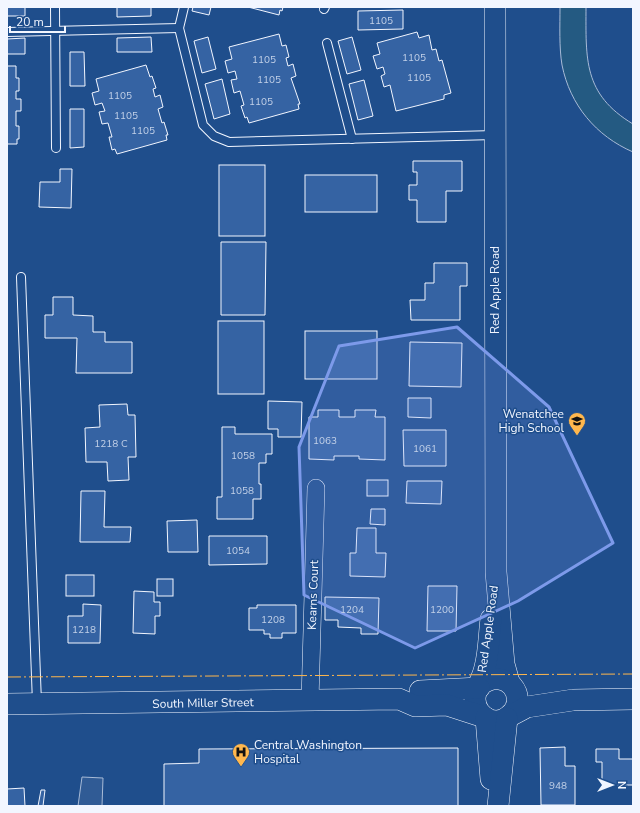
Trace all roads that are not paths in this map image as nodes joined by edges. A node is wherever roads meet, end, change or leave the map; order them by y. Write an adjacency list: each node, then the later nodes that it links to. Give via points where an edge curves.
1 (55, 7): 5 (lane)
2 (184, 7): 4 (lane)
3 (495, 7): 8 (street, Red Apple Road)
4 (179, 28): 5 (lane); 9 (lane, via 204,125 214,136 229,142)
5 (55, 31): 6 (lane); 10 (lane)
6 (7, 32)
7 (327, 43): 9 (lane)
8 (495, 135): 9 (lane); 13 (street, Red Apple Road)
9 (352, 139)
10 (56, 148)
11 (21, 277): 20 (lane)
12 (316, 488): 19 (street, Kearns Court)
13 (496, 572): 14 (street, Red Apple Road, via 504,664); 15 (street, Red Apple Road, via 486,666)
14 (510, 683): 15 (street, via 498,678 491,679); 18 (street, via 524,690); 22 (street, via 517,694 517,701)
15 (479, 687): 16 (street, South Miller Street, via 414,691); 23 (street, via 475,700 476,707)
16 (400, 699): 19 (street, South Miller Street); 23 (street, South Miller Street, via 415,706 447,705)
17 (633, 699): 18 (street)
18 (573, 700): 22 (street, via 527,707)
19 (310, 701): 20 (street, South Miller Street)
20 (37, 703): 21 (street, South Miller Street)
21 (7, 704)
22 (509, 717): 23 (street, via 500,720); 25 (street)
23 (485, 718): 24 (street)
24 (494, 806)
25 (498, 806)

